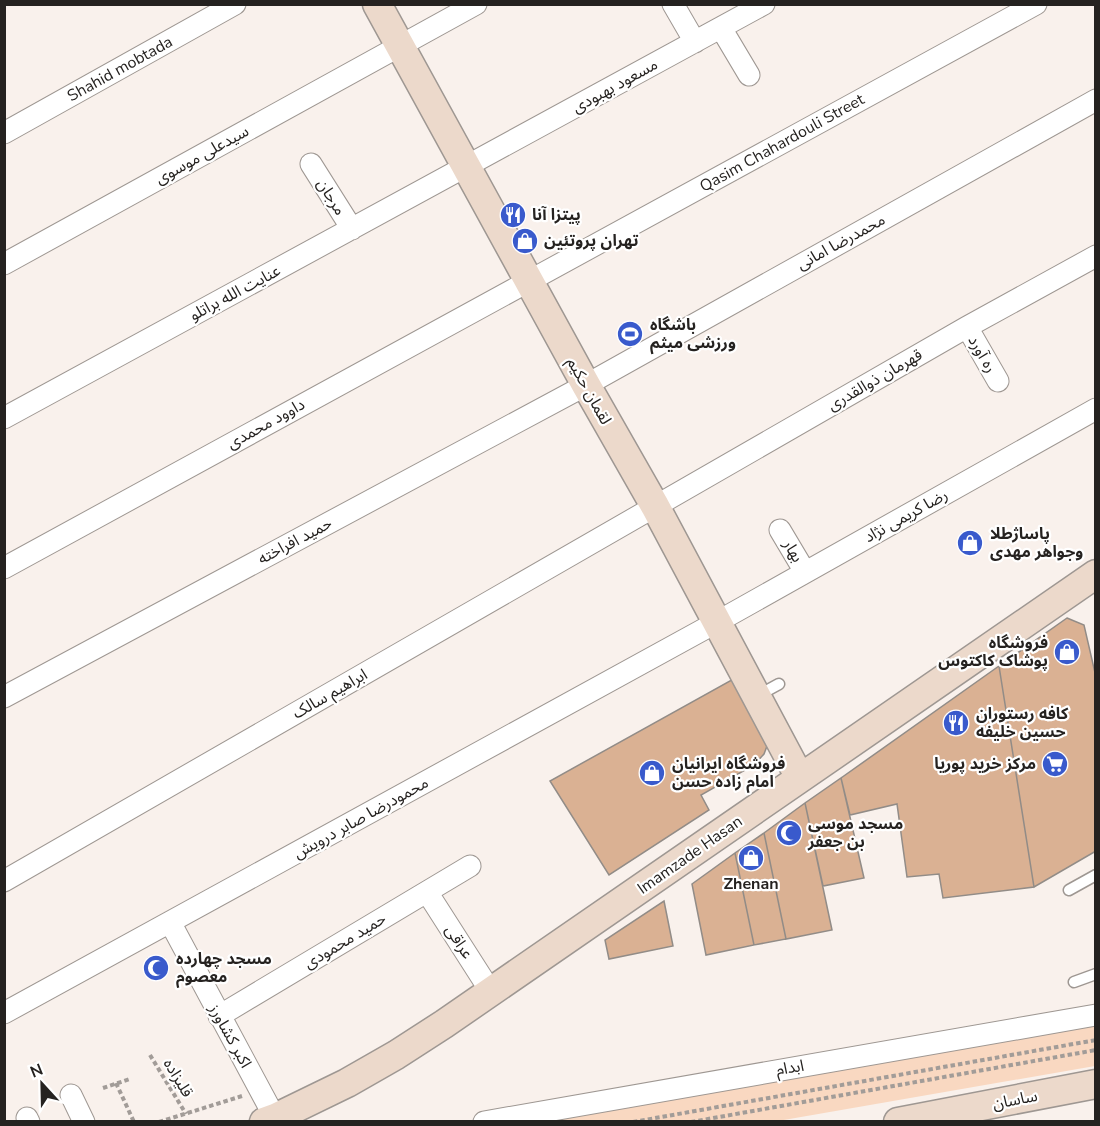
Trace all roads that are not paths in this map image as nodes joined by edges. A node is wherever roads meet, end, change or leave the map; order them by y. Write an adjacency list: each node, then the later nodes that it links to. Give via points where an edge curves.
1 (235, 4): 12 (street, Shahid mobtada)
2 (377, 4): 9 (street, لقمان حکیم)
3 (476, 4): 9 (street, سیدعلی موسوی)
4 (673, 4): 8 (street)
5 (764, 4): 7 (street, مسعود بهبودی)
6 (1036, 4): 18 (street, Qasim Chahardouli Street)
7 (721, 28): 8 (street, مسعود بهبودی); 10 (street)
8 (695, 42): 14 (street, مسعود بهبودی)
9 (400, 46): 14 (street, لقمان حکیم); 17 (street, سیدعلی موسوی)
10 (749, 75)
11 (1095, 100): 21 (street, محمدرضا امانی)
12 (4, 133)
13 (311, 164): 15 (street, مرجان)
14 (466, 167): 15 (street, عنایت الله براتلو); 18 (street, لقمان حکیم)
15 (352, 229): 23 (street, عنایت الله براتلو)
16 (1095, 256): 19 (street, قهرمان ذوالقدری)
17 (4, 264)
18 (528, 281): 21 (street, لقمان حکیم); 26 (street, داوود محمدی)
19 (967, 327): 20 (street, ره آورد); 24 (street, قهرمان ذوالقدری)
20 (998, 381)
21 (586, 385): 24 (street, لقمان حکیم); 30 (street, حمید افراخته)
22 (1095, 409): 27 (street, رضا کریمی نژاد)
23 (4, 418)
24 (655, 506): 29 (street, لقمان حکیم); 34 (street, ابراهیم سالک)
25 (780, 530): 27 (street, بهار)
26 (4, 568)
27 (805, 572): 29 (street, رضا کریمی نژاد)
28 (1095, 574): 31 (street, Imamzade Hasan)
29 (717, 622): 31 (street, لقمان حکیم, via 768,690); 37 (street, محمودرضا صابر درویش)
30 (4, 697)
31 (801, 778): 40 (street, Imamzade Hasan)
32 (470, 866): 36 (street, حمید محمودی)
33 (1095, 875): 35 (lane)
34 (4, 881)
35 (1069, 890)
36 (427, 892): 40 (street, عراقی); 43 (street, حمید محمودی)
37 (170, 922): 41 (street, محمودرضا صابر درویش); 43 (street, اکبر کشاورز)
38 (1095, 974): 39 (lane)
39 (1074, 982)
40 (491, 992): 46 (street, Imamzade Hasan, via 396,1055)
41 (4, 1013)
42 (1095, 1015): 48 (street, ابدام)
43 (219, 1016): 46 (street, اکبر کشاورز, via 260,1089)
44 (1095, 1084): 49 (street, ساسان)
45 (71, 1095): 47 (street)
46 (269, 1120)
47 (84, 1122)
48 (484, 1122)
49 (898, 1122)

